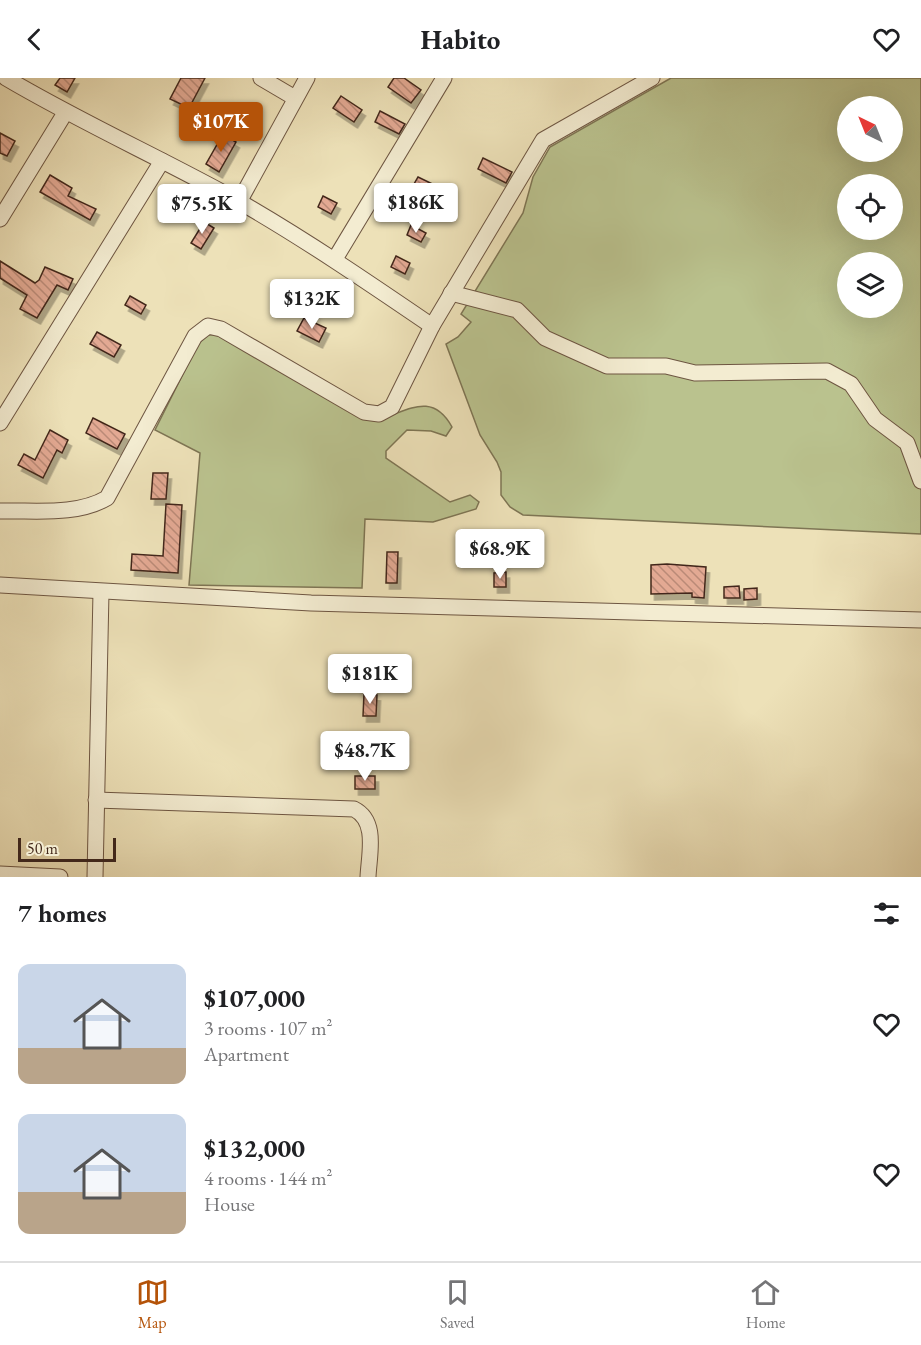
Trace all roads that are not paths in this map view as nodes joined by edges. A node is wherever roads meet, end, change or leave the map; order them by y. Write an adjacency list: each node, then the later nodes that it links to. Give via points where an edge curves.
1 (6, 78): 7 (street)
2 (261, 78): 6 (street)
3 (307, 78): 6 (street)
4 (444, 78): 11 (street)
5 (652, 78): 12 (street, via 543,140)
6 (295, 98): 9 (street)
7 (64, 113): 8 (street); 10 (street)
8 (162, 161): 9 (street); 14 (street)
9 (239, 202): 11 (street)
10 (0, 219)
11 (335, 260): 13 (street)
12 (451, 293): 13 (street); 15 (street, via 517,310 545,338 607,366 666,366 695,373 827,371 851,384 875,418 907,444)
13 (432, 326): 16 (street, via 392,407 379,414 364,412 221,329 208,326 195,336 107,498 75,509)
14 (0, 423)
15 (921, 481)
16 (0, 511)
17 (0, 585): 18 (street)
18 (101, 592): 19 (street, via 311,603); 20 (street)
19 (921, 620)
20 (96, 800): 23 (street); 24 (street, via 354,809 364,814 370,827)
21 (0, 874): 22 (street)
22 (60, 877)
23 (95, 877)
24 (368, 877)

